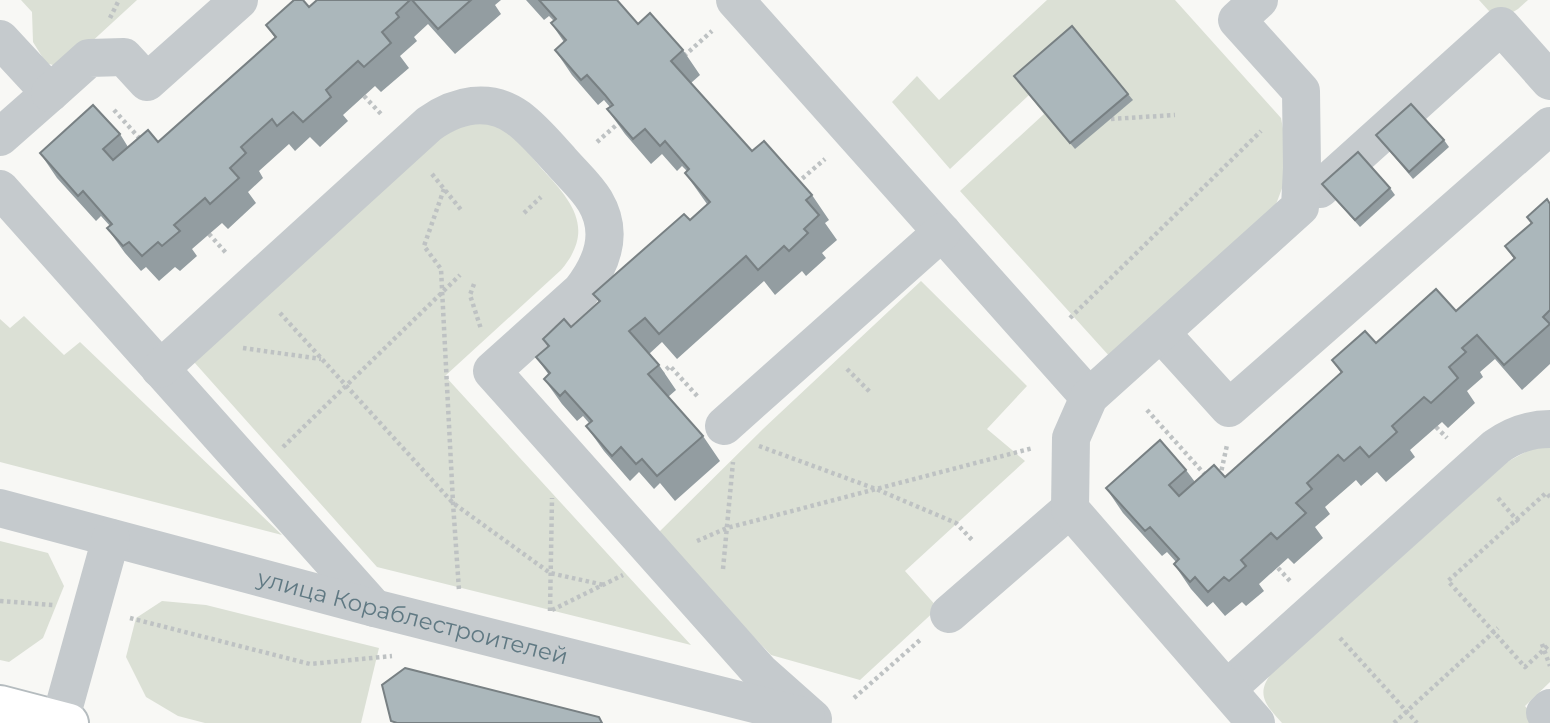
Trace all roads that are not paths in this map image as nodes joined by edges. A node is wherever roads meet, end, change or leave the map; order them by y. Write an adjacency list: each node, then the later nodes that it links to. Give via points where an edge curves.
1 (239, 0): 6 (street, via 147,82 124,57 89,58)
2 (735, 0): 11 (street)
3 (1238, 7): 10 (street, via 1301,91)
4 (0, 39): 6 (street)
5 (1550, 81): 10 (street, via 1501,26)
6 (50, 93): 8 (street)
7 (1550, 127): 12 (street, via 1229,408)
8 (0, 137)
9 (0, 189): 13 (street)
10 (1300, 207): 12 (street)
11 (942, 232): 14 (street); 15 (street)
12 (1161, 332): 14 (street)
13 (160, 369): 20 (street); 25 (street, via 444,113 481,105 516,116 596,203 604,240 593,276 492,371 760,672)
14 (1089, 397): 18 (street, via 1071,438)
15 (722, 423)
16 (1550, 429): 22 (street, via 1511,436 1496,447)
17 (0, 508): 19 (street, улица Кораблестроителей)
18 (1070, 509): 21 (street); 22 (street)
19 (111, 538): 20 (street, улица Кораблестроителей); 27 (street)
20 (374, 608): 25 (street, улица Кораблестроителей)
21 (949, 614)
22 (1227, 689): 28 (street)
23 (0, 705): 27 (main road)
24 (1550, 708): 26 (street, via 1545,713)
25 (831, 713)
26 (1550, 719)
27 (64, 722)
28 (1256, 723)

